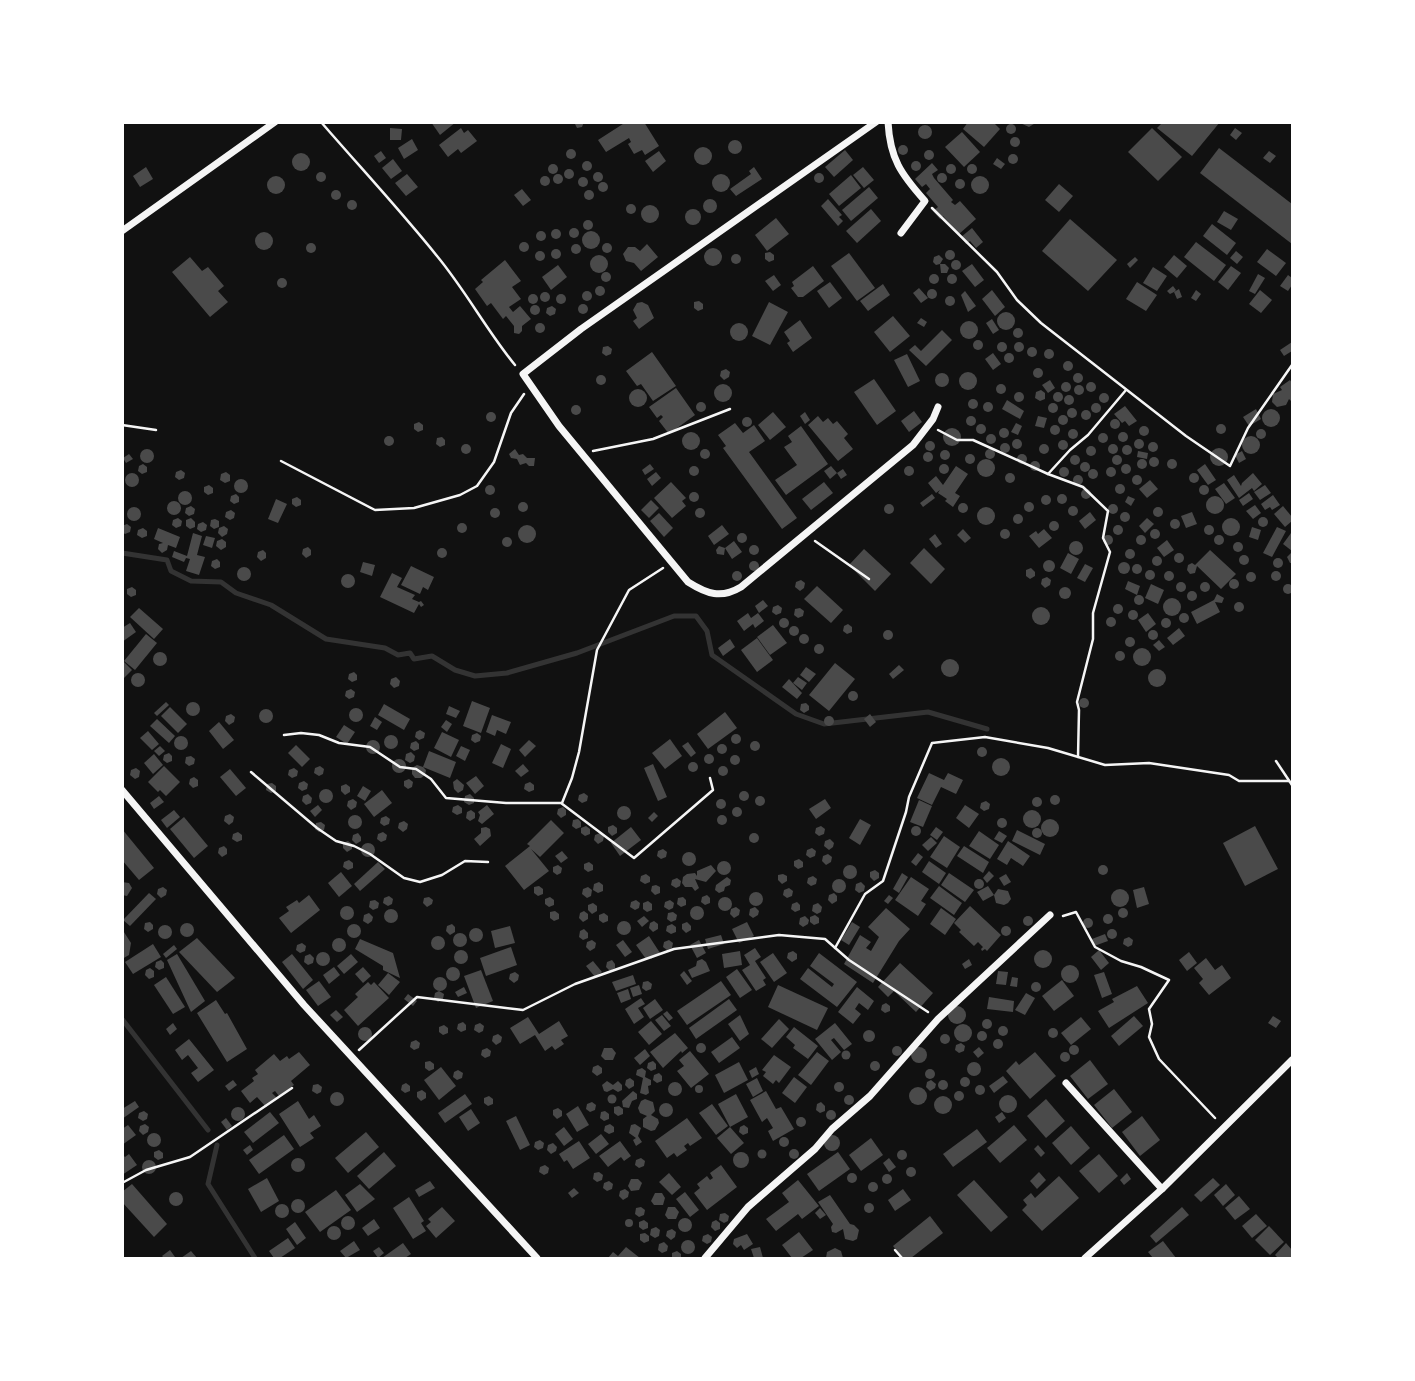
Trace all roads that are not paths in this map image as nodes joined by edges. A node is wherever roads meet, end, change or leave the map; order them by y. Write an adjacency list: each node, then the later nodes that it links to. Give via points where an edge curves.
1 (275, 122): 4 (street)
2 (876, 122): 6 (street, via 523,374 688,582 717,595 730,593 913,445)
3 (888, 122): 5 (street, via 894,159 925,201)
4 (122, 231)
5 (901, 233)
6 (938, 407)
7 (122, 790): 12 (street, via 304,1005)
8 (1052, 918): 13 (street, via 938,1019 870,1096 748,1207)
9 (1293, 1060): 11 (street)
10 (1066, 1083): 11 (street)
11 (1162, 1189): 14 (street)
12 (537, 1258)
13 (705, 1258)
14 (1085, 1258)

